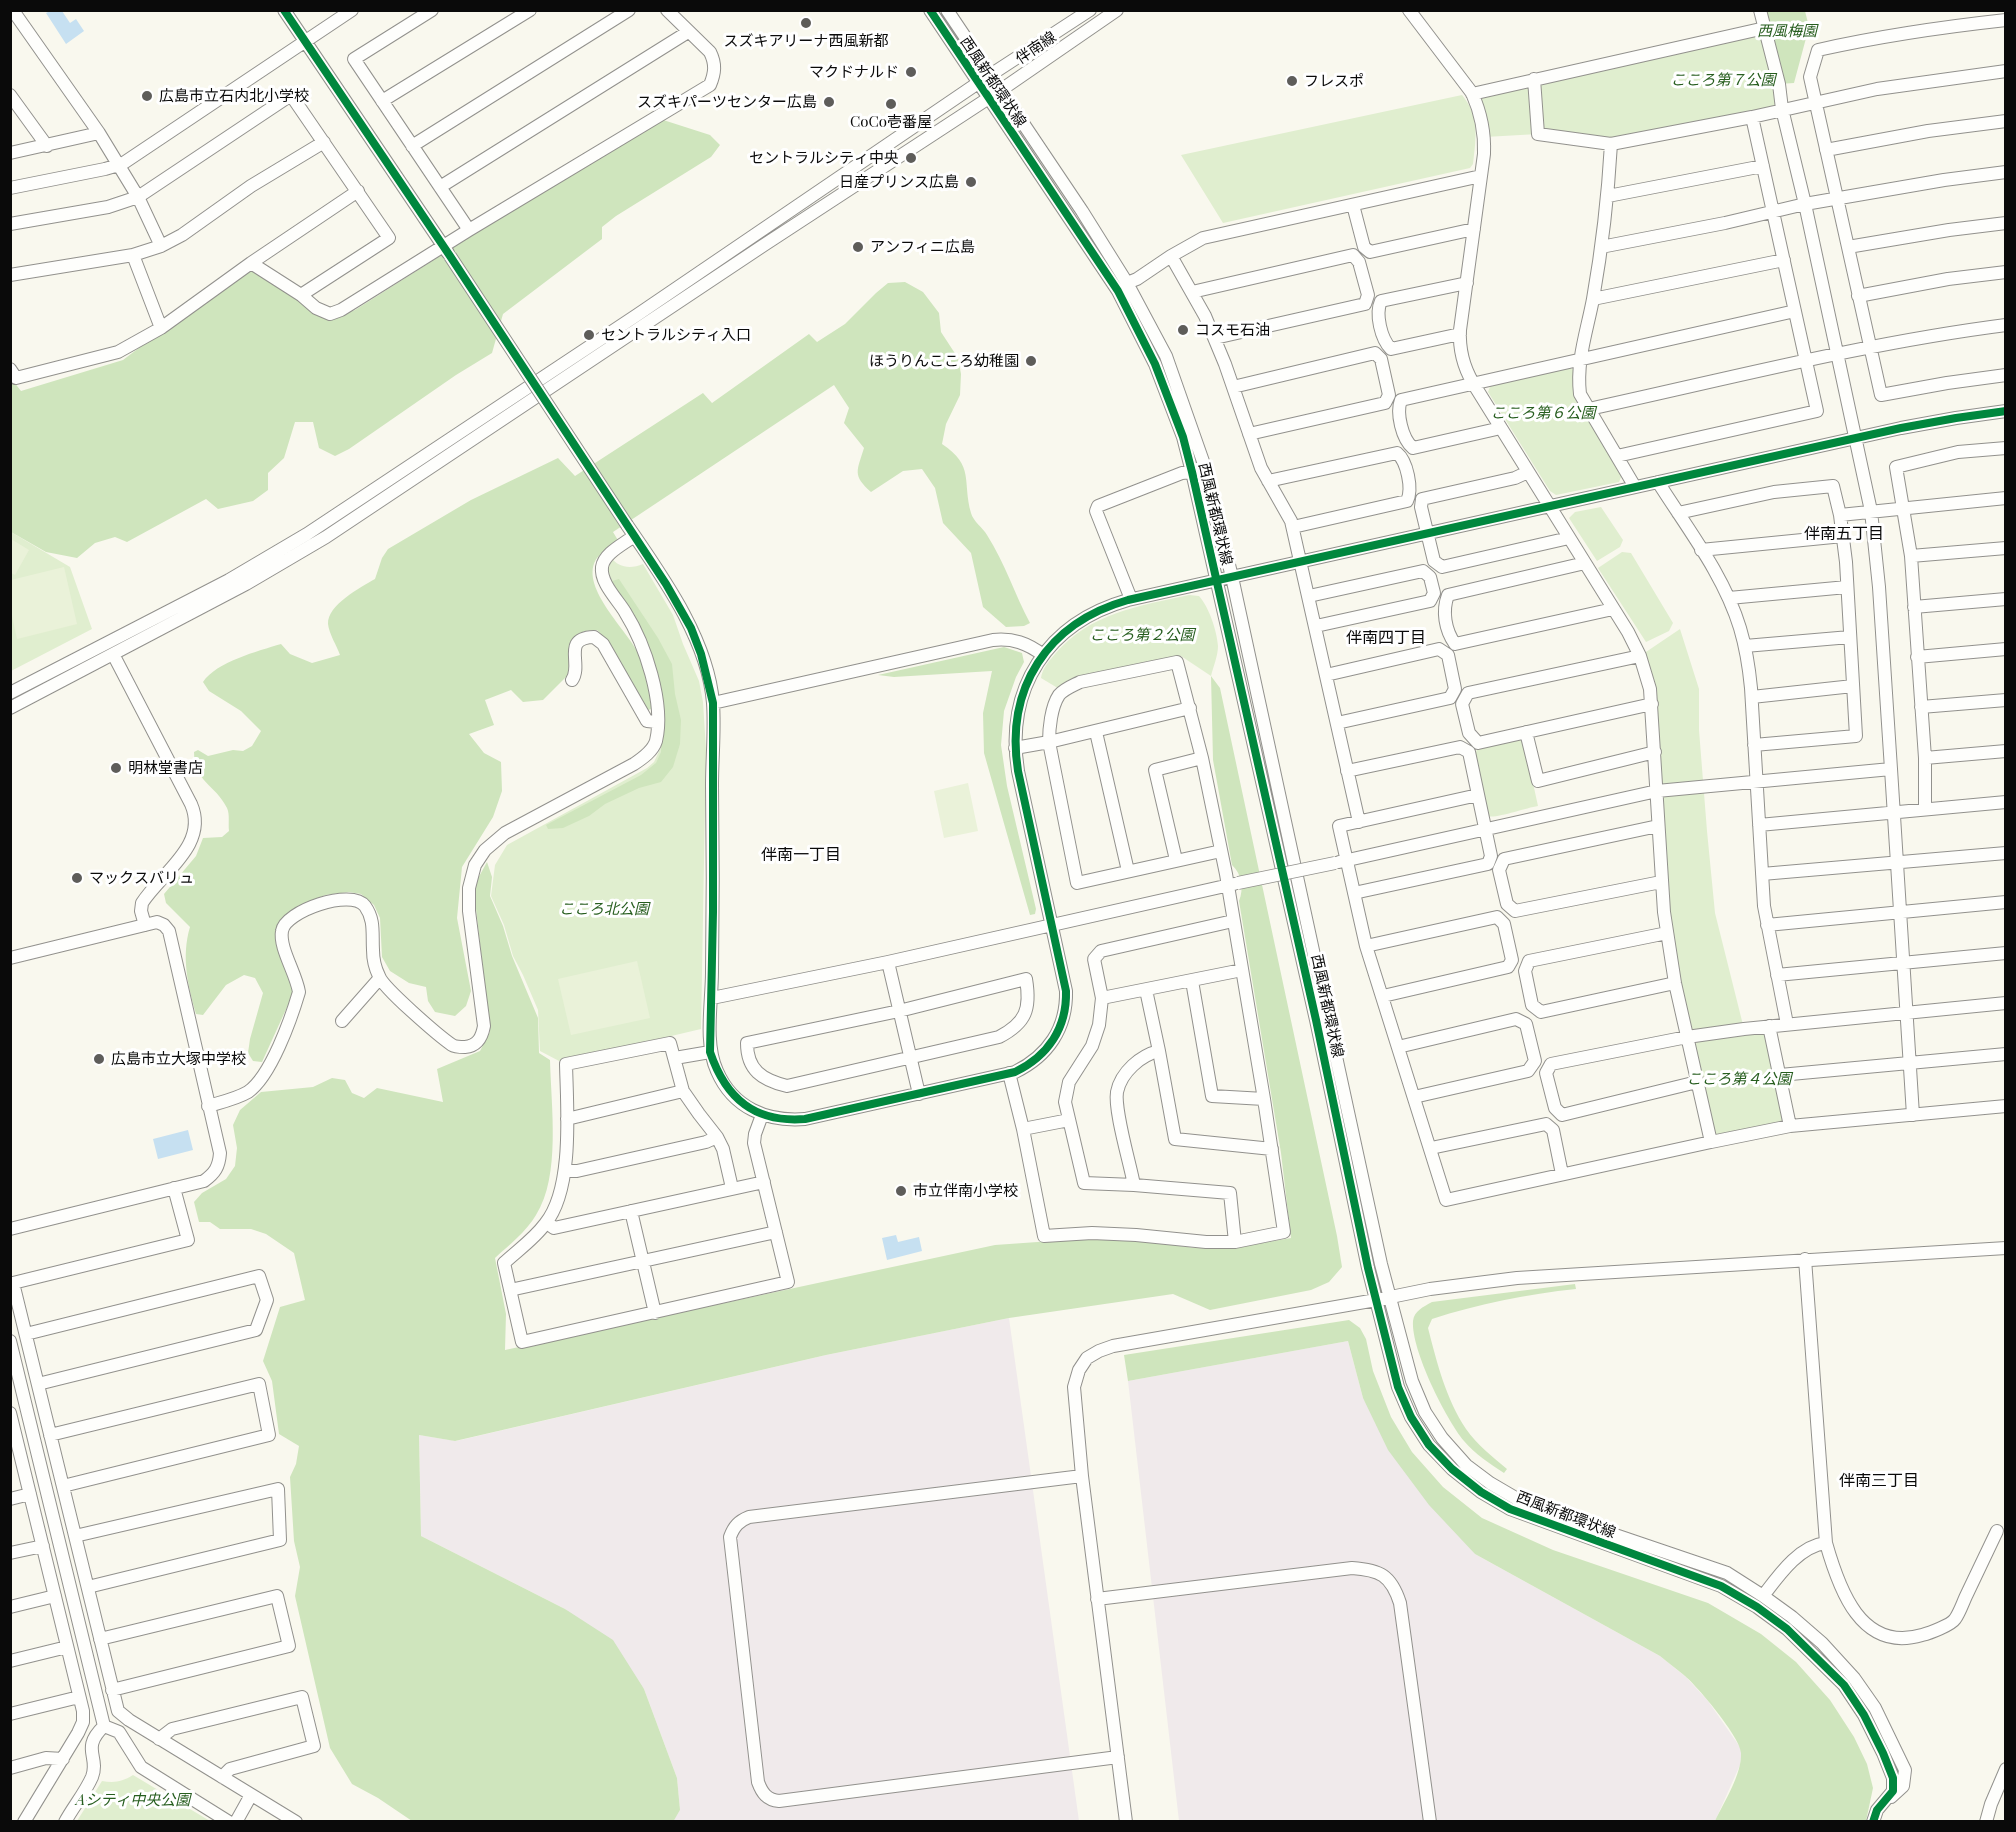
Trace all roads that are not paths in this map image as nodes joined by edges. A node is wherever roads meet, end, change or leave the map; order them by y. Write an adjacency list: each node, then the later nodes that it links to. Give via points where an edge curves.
1 (352, 10): 17 (street)
2 (432, 10): 26 (street, via 354,59)
3 (530, 10): 26 (street)
4 (629, 10): 35 (street)
5 (667, 10): 16 (street)
6 (930, 10): 21 (street, 西風新都環状線)
7 (947, 10): 19 (street, 西風新都環状線)
8 (1090, 10): 19 (street, 伴南線)
9 (1117, 10): 22 (street, 伴南線)
10 (1409, 10): 23 (street)
11 (1760, 10): 15 (street)
12 (286, 11): 17 (street)
13 (13, 13): 31 (street)
14 (2006, 20): 27 (street, via 1898,34 1818,50 1810,76)
15 (1765, 28): 20 (street); 28 (street)
16 (688, 32): 42 (street); 54 (street, via 710,52 714,61 715,75 710,85)
17 (304, 42): 38 (street); 58 (street)
18 (2006, 71): 27 (street, via 1876,89)
19 (991, 75): 21 (street, 伴南線); 22 (street, 西風新都環状線)
20 (1534, 79): 23 (street); 33 (street, via 1538,134)
21 (978, 83): 25 (street, 西風新都環状線); 132 (street, 伴南線, via 307,534 229,580)
22 (1001, 90): 25 (street, 伴南線); 65 (street, 西風新都環状線)
23 (1472, 94): 41 (street, via 1484,128)
24 (12, 98): 34 (street)
25 (987, 98): 91 (street, 西風新都環状線, via 1118,291 1155,364); 125 (street, 伴南線, via 326,537)
26 (382, 101): 35 (street)
27 (1815, 102): 28 (street); 36 (street)
28 (1782, 109): 29 (street); 48 (street)
29 (1752, 117): 33 (street); 39 (street)
30 (2006, 121): 36 (street)
31 (99, 133): 34 (street); 38 (street)
32 (324, 142): 44 (street); 46 (street, via 291,95); 55 (street)
33 (1611, 144): 45 (street)
34 (47, 146): 37 (street)
35 (412, 146): 42 (street)
36 (1826, 150): 47 (street)
37 (10, 153)
38 (118, 165): 43 (street); 46 (street)
39 (1763, 166): 45 (street); 50 (street)
40 (2006, 172): 47 (street)
41 (1481, 176): 49 (street); 53 (street)
42 (440, 187): 54 (street)
43 (10, 188)
44 (358, 191): 62 (street); 68 (street, via 389,238)
45 (1608, 196): 56 (street)
46 (138, 197): 52 (street, via 108,207); 55 (street)
47 (1837, 200): 48 (street); 57 (street)
48 (1805, 204): 50 (street); 77 (street)
49 (1353, 205): 53 (street, via 1364,247 1370,252); 60 (street, via 1203,238)
50 (1773, 211): 56 (street); 61 (street)
51 (2006, 223): 57 (street)
52 (10, 224)
53 (1474, 229): 66 (street)
54 (469, 230): 58 (street)
55 (161, 246): 59 (street)
56 (1601, 247): 70 (street)
57 (1848, 247): 69 (street)
58 (447, 252): 68 (street, via 330,314); 104 (street, bridge)
59 (133, 255): 64 (street); 73 (street)
60 (1171, 256): 65 (street); 67 (street)
61 (1784, 260): 70 (street); 71 (street)
62 (250, 263): 68 (street); 73 (street)
63 (2006, 272): 69 (street)
64 (10, 275)
65 (1127, 283): 112 (street, 西風新都環状線, via 1166,356 1192,427)
66 (1467, 283): 74 (street); 74 (street, via 1381,301 1377,309 1385,344 1391,349)
67 (1192, 292): 75 (street); 75 (street, via 1353,255 1359,262 1368,295 1365,304)
68 (301, 295)
69 (1858, 296): 76 (street)
70 (1593, 299): 78 (street)
71 (1795, 312): 78 (street); 79 (street)
72 (2006, 325): 76 (street)
73 (161, 328): 80 (street, via 118,352 16,378)
74 (1460, 334): 82 (street, via 1463,362)
75 (1215, 338): 83 (street)
76 (1870, 347): 77 (street); 81 (street, via 1881,395)
77 (1836, 354): 79 (street); 88 (street)
78 (1580, 360): 82 (street); 84 (street, via 1580,394)
79 (1806, 361): 84 (street); 90 (street, via 1817,411)
80 (10, 369)
81 (2006, 375)
82 (1473, 383): 86 (street); 86 (street, via 1401,400 1398,407 1406,442 1413,448)
83 (1233, 387): 87 (street); 87 (street, via 1375,352 1381,359 1389,395 1384,403)
84 (1589, 410): 90 (street)
85 (2006, 411): 88 (street)
86 (1501, 428): 92 (street)
87 (1249, 434): 93 (street)
88 (1855, 438): 94 (street); 99 (street)
89 (2006, 448): 98 (street, via 1958,452 1896,467)
90 (1617, 456): 95 (street)
91 (1192, 472): 113 (street, 西風新都環状線); 117 (street, via 1098,506 1096,511)
92 (1528, 472): 97 (street); 103 (street, via 1423,499 1420,507)
93 (1268, 481): 102 (street); 102 (street, via 1397,453 1403,458 1411,494 1407,501)
94 (1658, 482): 95 (street); 100 (street)
95 (1635, 487): 97 (street)
96 (2006, 498): 98 (street)
97 (1550, 506): 103 (street); 106 (street)
98 (1903, 507): 99 (street); 109 (street)
99 (1871, 511): 101 (street); 151 (street)
100 (1678, 513): 101 (street, via 1774,492 1833,486); 108 (street)
101 (1840, 515): 105 (street)
102 (1293, 527): 110 (street)
103 (1427, 533): 106 (street, via 1434,561 1441,567); 110 (street)
104 (634, 536): 135 (street, via 691,628); 140 (street, via 606,558 602,571 642,644 653,681)
105 (1843, 536): 108 (street); 114 (street)
106 (1569, 538): 111 (street)
107 (2006, 548): 109 (street)
108 (1701, 550): 116 (street)
109 (1911, 556): 119 (street)
110 (1301, 561): 112 (street); 115 (street)
111 (1585, 563): 120 (street); 120 (street, via 1448,595 1444,607 1449,636 1455,644)
112 (1232, 577): 113 (street); 242 (street, 西風新都環状線)
113 (1217, 580): 117 (street); 243 (street, 西風新都環状線)
114 (1847, 586): 116 (street); 122 (street)
115 (1309, 596): 121 (street); 121 (street, via 1423,571 1430,577 1434,593 1430,601)
116 (1729, 598): 123 (street)
117 (1131, 599): 126 (street, via 1080,620)
118 (2006, 599): 119 (street)
119 (1914, 607): 128 (street)
120 (1613, 609): 127 (street)
121 (1316, 626): 129 (street)
122 (1850, 637): 123 (street); 131 (street)
123 (1745, 646): 133 (street)
124 (2006, 649): 128 (street)
125 (113, 654): 138 (street, 伴南線); 176 (street, via 191,804 195,819 187,850 142,903)
126 (1043, 655): 135 (street, via 1020,641 993,640); 146 (street, via 1020,702)
127 (1640, 656): 136 (street); 143 (street, via 1468,693 1462,704 1469,733 1478,743)
128 (1917, 657): 137 (street)
129 (1326, 675): 141 (street); 141 (street, via 1439,649 1448,656 1455,689 1450,698)
130 (572, 680): 140 (street, via 576,673 574,648 581,640 594,637 603,644 647,721)
131 (1853, 686): 133 (street); 145 (street, via 1856,736)
132 (10, 693)
133 (1752, 697): 145 (street)
134 (2006, 700): 137 (street)
135 (713, 703): 192 (street)
136 (1652, 704): 143 (street); 148 (street)
137 (1921, 707): 150 (street)
138 (10, 708)
139 (1190, 708): 142 (street); 144 (street, via 1177,662 1080,682 1059,696); 149 (street)
140 (657, 722): 187 (street, via 656,742 647,755 505,833 475,865 469,911 484,1026 476,1044 454,1047)
141 (1337, 723): 152 (street)
142 (1096, 732): 144 (street); 168 (street)
143 (1526, 732): 148 (street, via 1538,781)
144 (1049, 742): 146 (street); 168 (street, via 1077,883)
145 (1754, 745): 153 (street)
146 (1016, 748): 177 (street)
147 (2006, 750): 150 (street)
148 (1655, 752): 154 (street)
149 (1202, 758): 163 (street); 165 (street, via 1155,770)
150 (1924, 758): 157 (street)
151 (1892, 769): 153 (street); 158 (street)
152 (1347, 771): 155 (street, via 1460,747 1469,753); 159 (street)
153 (1756, 781): 154 (street); 160 (street)
154 (1657, 791): 161 (street); 162 (street)
155 (1478, 795): 159 (street); 162 (street)
156 (2006, 802): 157 (street)
157 (1925, 809): 158 (street)
158 (1893, 811): 160 (street); 167 (street)
159 (1359, 822): 166 (street, via 1339,826)
160 (1759, 825): 169 (street)
161 (1658, 826): 170 (street); 170 (street, via 1504,859 1498,870 1507,904 1515,911)
162 (1485, 829): 166 (street); 172 (street, via 1491,856 1488,864)
163 (1221, 851): 165 (street); 171 (street)
164 (2006, 853): 167 (street)
165 (1176, 860): 168 (street)
166 (1341, 861): 171 (street, bridge); 172 (street)
167 (1896, 863): 169 (street); 174 (street)
168 (1128, 871)
169 (1762, 874): 178 (street)
170 (1661, 882): 179 (street)
171 (1233, 884): 175 (street); 177 (street)
172 (1354, 893): 180 (street)
173 (2006, 902): 174 (street)
174 (1900, 913): 178 (street); 184 (street)
175 (1233, 921): 185 (street); 193 (street, via 1101,951 1094,959)
176 (145, 925): 182 (street); 215 (street, via 157,922 169,931)
177 (1052, 925): 183 (street); 208 (street, via 1066,991 1065,1014 1057,1035 1043,1053)
178 (1767, 925): 186 (street)
179 (1666, 933): 189 (street); 189 (street, via 1529,961 1525,971 1532,1005 1541,1012)
180 (1366, 946): 191 (street); 191 (street, via 1497,917 1504,924 1512,960 1508,966)
181 (2006, 953): 184 (street)
182 (10, 958)
183 (888, 962): 192 (street); 195 (street)
184 (1903, 963): 186 (street); 196 (street)
185 (1242, 970): 188 (street); 214 (street)
186 (1777, 975): 198 (street)
187 (379, 979): 197 (street); 215 (street, via 372,950 374,927 362,903 350,898 336,900 289,920 282,929 282,942 299,992 270,1066 249,1091)
188 (1192, 981): 190 (street); 214 (street, via 1212,1096)
189 (1675, 983): 200 (street)
190 (1146, 990): 193 (street); 202 (street)
191 (1383, 996): 201 (street)
192 (712, 998): 203 (street)
193 (1102, 998): 220 (street, via 1100,1025 1092,1046 1069,1082 1065,1102)
194 (2006, 1003): 196 (street)
195 (899, 1011): 206 (street); 206 (street, via 1026,979 1029,996 1025,1013 1015,1028 999,1037); 206 (street, via 747,1043 747,1054 755,1071 769,1082 787,1086)
196 (1906, 1012): 198 (street); 207 (street)
197 (342, 1021)
198 (1787, 1024): 199 (street)
199 (1769, 1026): 200 (street); 209 (street)
200 (1687, 1037): 210 (street); 210 (street, via 1551,1064 1546,1073 1555,1108 1562,1115)
201 (1398, 1047): 213 (street); 213 (street, via 1516,1019 1526,1024 1535,1061 1528,1071)
202 (1160, 1051): 226 (street, via 1175,1140); 230 (street, via 1135,1064 1123,1077 1118,1091 1117,1105)
203 (710, 1052): 205 (street); 217 (street, via 717,1072 732,1094)
204 (2006, 1054): 207 (street)
205 (675, 1058): 211 (street); 219 (street, via 670,1042 566,1064)
206 (910, 1058): 212 (street)
207 (1909, 1062): 209 (street); 218 (street)
208 (1009, 1073): 212 (street); 222 (street)
209 (1780, 1075): 221 (street)
210 (1697, 1082): 224 (street)
211 (683, 1090): 219 (street); 223 (street)
212 (919, 1094): 217 (street, via 806,1119)
213 (1414, 1097): 225 (street)
214 (1264, 1099): 226 (street)
215 (208, 1106): 231 (street, via 220,1153 219,1164 204,1181)
216 (2006, 1106): 218 (street)
217 (762, 1115): 229 (street, via 754,1143)
218 (1913, 1115): 221 (street)
219 (567, 1119): 227 (street)
220 (1069, 1120): 222 (street); 230 (street, via 1083,1183)
221 (1790, 1126): 224 (street)
222 (1023, 1129): 237 (street, via 1044,1236 1092,1233)
223 (717, 1137): 227 (street); 232 (street)
224 (1711, 1142): 228 (street)
225 (1431, 1148): 228 (street, via 1546,1124 1553,1130); 228 (street, via 1446,1200)
226 (1272, 1149): 237 (street, via 1284,1232)
227 (566, 1171): 234 (street)
228 (1562, 1174)
229 (764, 1182): 232 (street); 236 (street)
230 (1134, 1185): 237 (street, via 1230,1193)
231 (174, 1188): 235 (street); 245 (street, via 188,1240 13,1283)
232 (732, 1188): 233 (street)
233 (632, 1211): 234 (street, via 554,1228); 240 (street)
234 (547, 1223): 241 (street, via 504,1263)
235 (10, 1229)
236 (776, 1232): 240 (street); 244 (street, via 788,1282)
237 (1235, 1242)
238 (2006, 1248): 239 (street)
239 (1805, 1259): 242 (street, via 1517,1278); 259 (street)
240 (643, 1262): 241 (street); 244 (street)
241 (510, 1290): 244 (street, via 522,1342)
242 (1389, 1297): 243 (street); 267 (street, 西風新都環状線, via 1412,1381 1425,1412 1466,1465 1520,1500 1727,1573)
243 (1376, 1300): 253 (street, via 1113,1346 1087,1358 1078,1370 1074,1387); 284 (street, 西風新都環状線, via 1410,1417 1452,1469 1510,1509 1721,1586 1787,1629 1845,1685 1864,1715 1893,1778 1893,1791)
244 (655, 1313)
245 (26, 1334): 247 (street); 249 (street, via 259,1276 267,1300 256,1330)
246 (10, 1341): 248 (street)
247 (32, 1358): 248 (street); 249 (street)
248 (13, 1363): 263 (street)
249 (38, 1384): 251 (street)
250 (10, 1413): 252 (street)
251 (50, 1435): 254 (street); 254 (street, via 260,1384 269,1435)
252 (14, 1444): 255 (street)
253 (1082, 1476): 268 (street); 278 (street, via 749,1517 733,1527 730,1537 758,1782 766,1796 779,1801)
254 (63, 1486): 258 (street)
255 (30, 1494): 256 (street); 260 (street)
256 (10, 1499)
257 (1997, 1531): 259 (street, via 1954,1620 1911,1639 1879,1633 1863,1621 1846,1599)
258 (75, 1536): 262 (street); 265 (street, via 278,1489 280,1540)
259 (1826, 1543): 267 (street, via 1815,1544 1792,1561)
260 (43, 1546): 261 (street); 264 (street)
261 (10, 1553)
262 (82, 1563): 263 (street); 265 (street)
263 (65, 1566): 264 (street); 276 (street)
264 (49, 1571): 266 (street)
265 (88, 1587): 270 (street)
266 (55, 1596): 269 (street); 271 (street)
267 (1763, 1596): 284 (street, 西風新都環状線, via 1822,1643 1875,1708 1905,1770 1903,1786)
268 (1098, 1599): 278 (street); 291 (street, via 1352,1568 1384,1575 1395,1587 1400,1602)
269 (10, 1607)
270 (100, 1639): 273 (street); 273 (street, via 277,1596 289,1646)
271 (67, 1647): 272 (street); 274 (street)
272 (10, 1661)
273 (112, 1690): 277 (street, via 118,1711)
274 (79, 1696): 275 (street); 279 (street, via 83,1722)
275 (10, 1714)
276 (104, 1726): 286 (street, via 90,1747 92,1776); 287 (street, via 119,1732 141,1767)
277 (159, 1739): 282 (street); 282 (street, via 172,1729 302,1697 314,1746 230,1769)
278 (1118, 1757): 290 (street)
279 (63, 1759): 280 (street, via 46,1758); 285 (street)
280 (10, 1768)
281 (2006, 1769): 292 (street)
282 (222, 1777): 283 (street)
283 (251, 1795): 288 (street); 289 (street)
284 (1875, 1816)
285 (24, 1821)
286 (65, 1821)
287 (230, 1821)
288 (236, 1821)
289 (296, 1821)
290 (1126, 1821)
291 (1430, 1821)
292 (1986, 1821)

